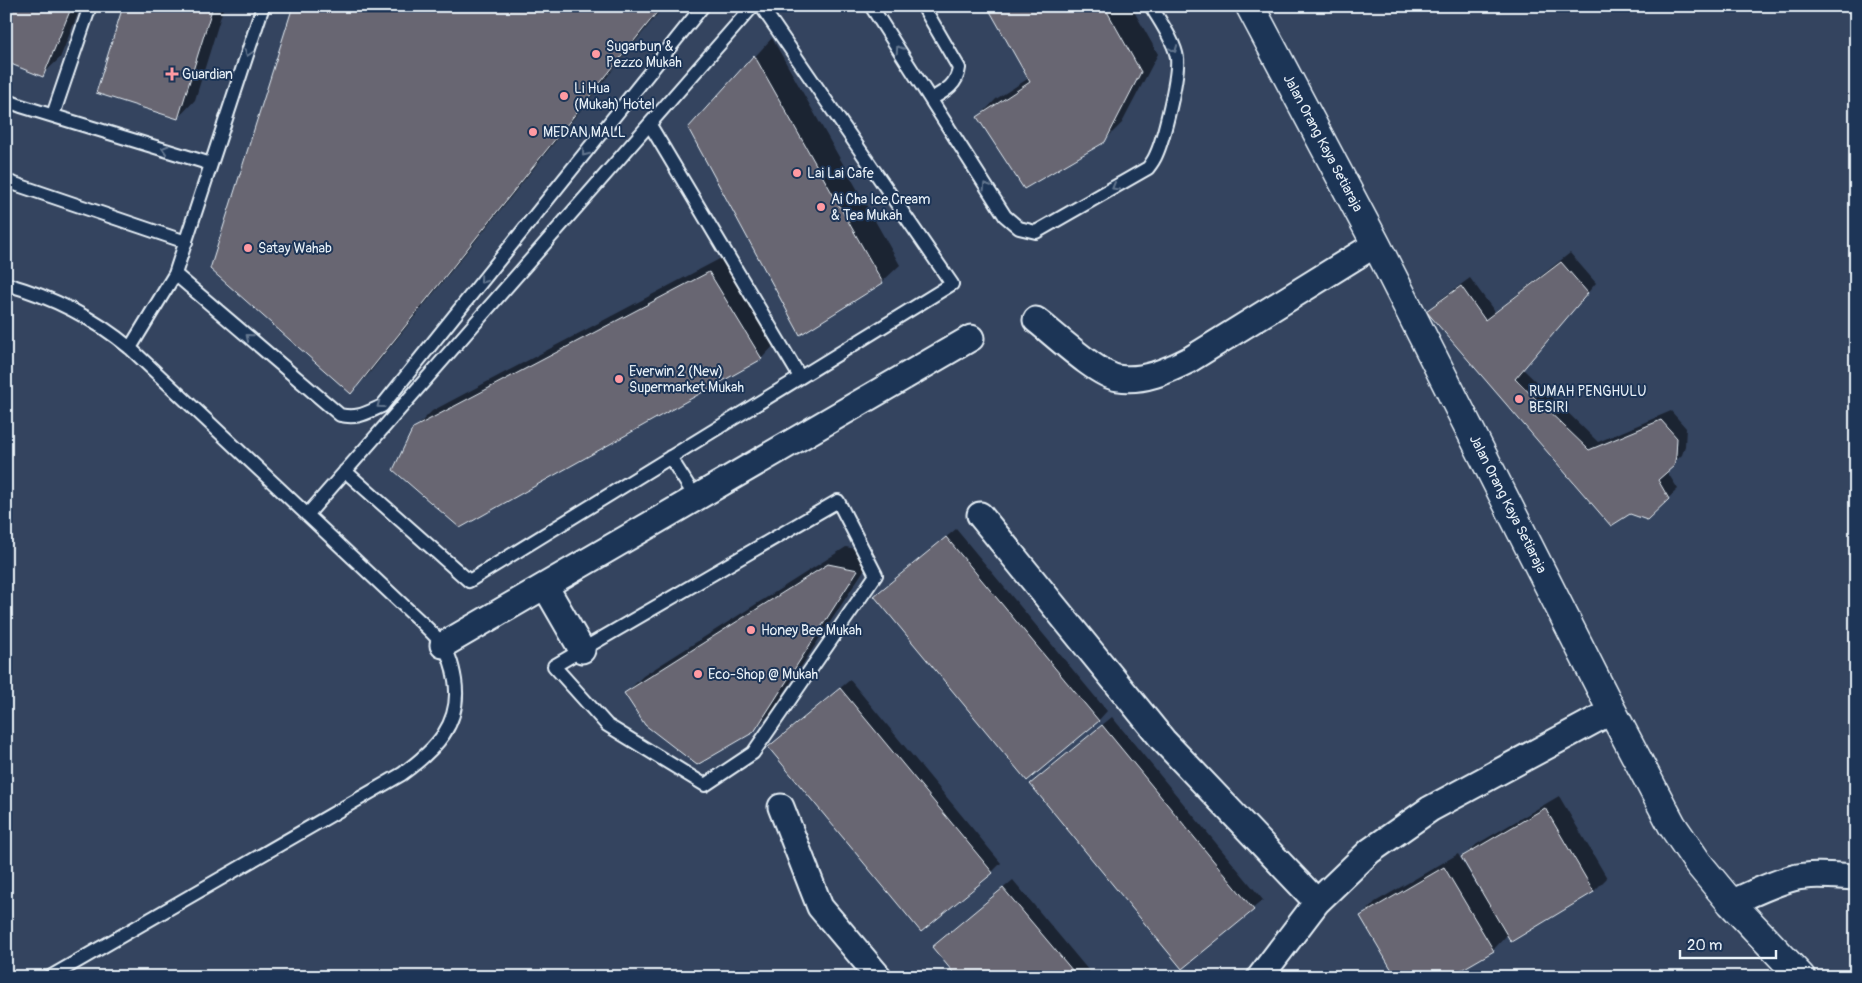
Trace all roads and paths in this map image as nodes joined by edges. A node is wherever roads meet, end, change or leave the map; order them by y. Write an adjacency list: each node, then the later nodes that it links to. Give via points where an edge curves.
1 (90, 6): 12 (lane)
2 (263, 6): 14 (lane, one-way to 14)
3 (703, 6): 18 (lane, one-way to 18, via 382,406 352,418 340,415)
4 (753, 6): 13 (lane)
5 (761, 6): 23 (lane, via 952,284)
6 (871, 6): 10 (lane, one-way to 6)
7 (923, 6): 10 (lane, via 959,68 948,90)
8 (1151, 6): 10 (lane, one-way to 10, via 1177,56 1177,73 1156,156 1148,168 1036,232 1019,228 1005,216)
9 (1250, 6): 17 (street, Jalan Orang Kaya Setiaraja)
10 (931, 99)
11 (6, 100): 12 (lane)
12 (53, 115): 14 (lane, one-way to 12)
13 (650, 125): 23 (lane); 25 (lane)
14 (211, 164): 16 (lane)
15 (6, 181): 16 (lane)
16 (186, 242): 18 (lane)
17 (1376, 244): 20 (street, via 1163,373 1118,378 1102,373); 32 (street, Jalan Orang Kaya Setiaraja)
18 (175, 274): 22 (lane)
19 (6, 284): 22 (lane, via 74,310 108,330)
20 (1036, 320)
21 (971, 338): 26 (street)
22 (130, 348): 27 (lane)
23 (800, 377): 24 (lane)
24 (670, 457): 25 (lane, via 469,581); 26 (lane)
25 (345, 471): 27 (lane)
26 (696, 498): 29 (street)
27 (307, 515): 30 (lane)
28 (980, 515): 35 (street, via 1163,740)
29 (545, 586): 30 (street); 31 (street)
30 (443, 645): 37 (lane, via 453,667 457,689 454,716 440,741 423,759)
31 (582, 650): 31 (lane, via 838,501 876,575 753,753 705,785 607,725 554,666)
32 (1612, 711): 35 (street, via 1430,810 1370,850); 36 (street, Jalan Orang Kaya Setiaraja, via 1672,825)
33 (782, 807): 38 (street, via 820,907)
34 (1856, 877): 36 (street, via 1816,875 1795,878)
35 (1317, 902): 39 (street)
36 (1731, 903): 40 (street, Jalan Orang Kaya Setiaraja)
37 (50, 977)
38 (879, 977)
39 (1260, 977)
40 (1801, 977)

